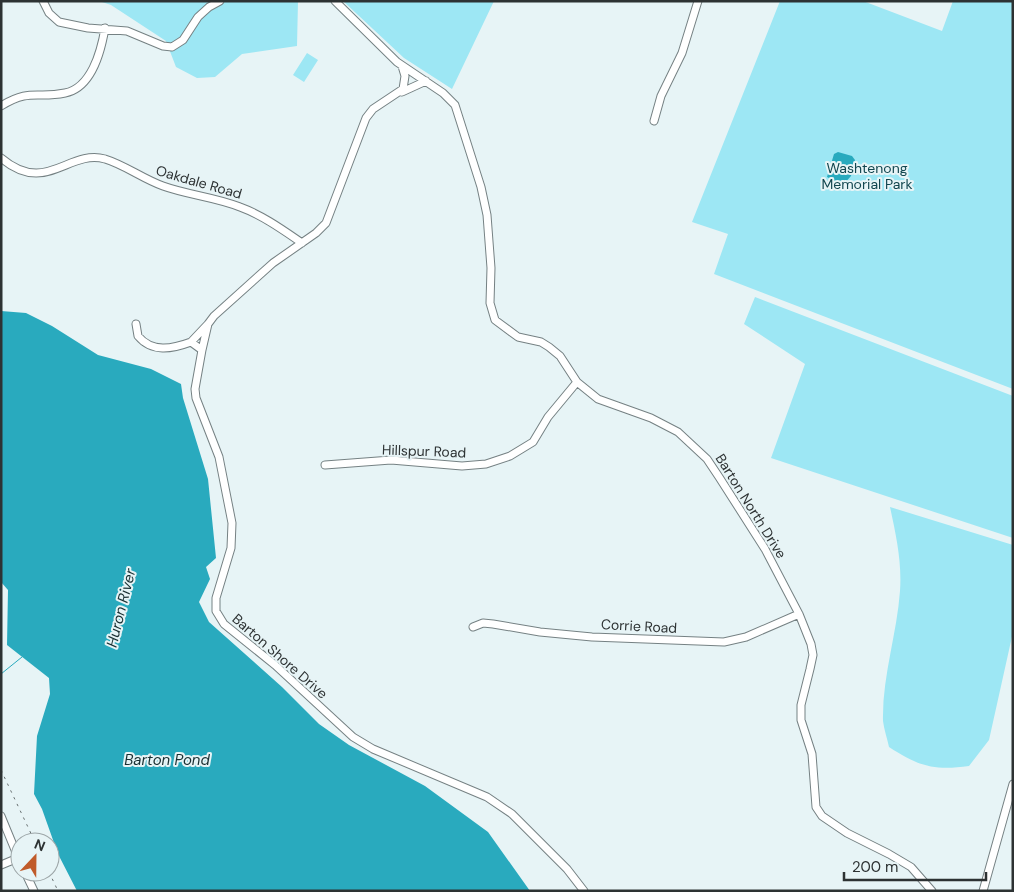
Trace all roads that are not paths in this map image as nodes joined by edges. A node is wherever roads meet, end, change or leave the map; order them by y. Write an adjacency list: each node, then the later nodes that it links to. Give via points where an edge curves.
1 (43, 1): 5 (street, via 59,22)
2 (220, 1): 5 (street, via 208,7 183,40 172,47 127,31)
3 (335, 1): 6 (street, Barton North Drive)
4 (698, 1): 10 (street, via 687,39 661,96)
5 (105, 28): 9 (street, via 92,69 77,89 63,94 20,96)
6 (402, 66): 7 (street, Barton North Drive); 8 (street, via 405,84)
7 (426, 81): 8 (street); 17 (street, Barton North Drive, via 455,105 481,187 487,216 490,303 495,320 518,337 549,347 560,356)
8 (402, 92): 12 (street, via 373,109 366,118 326,222)
9 (1, 106)
10 (654, 121)
11 (1, 158): 12 (street, Oakdale Road, via 30,173 51,171 86,159 105,159 165,187 240,206)
12 (302, 243): 14 (street, via 273,263)
13 (136, 324): 15 (street, via 138,336 152,347 162,350)
14 (208, 324): 15 (street); 16 (street, Barton Shore Drive)
15 (191, 342): 16 (street)
16 (202, 350): 24 (street, Barton Shore Drive, via 196,398 219,457 232,523 231,548 216,598 216,611 224,624 275,665 352,738 487,797 512,814 568,869)
17 (576, 382): 18 (street, Hillspur Road, via 533,442 510,456 486,464 462,466 391,460); 19 (street, Barton North Drive, via 598,399 678,432 707,459 765,549)
18 (325, 465)
19 (799, 614): 20 (street, Corrie Road, via 746,637 724,642 592,637 483,623); 25 (street, Barton North Drive, via 813,656 801,705 801,720 812,754 816,807 822,816 847,833 911,868)
20 (474, 627)
21 (1013, 784): 26 (street)
22 (1, 816): 23 (street)
23 (10, 838)
24 (584, 891)
25 (932, 891)
26 (983, 891)

